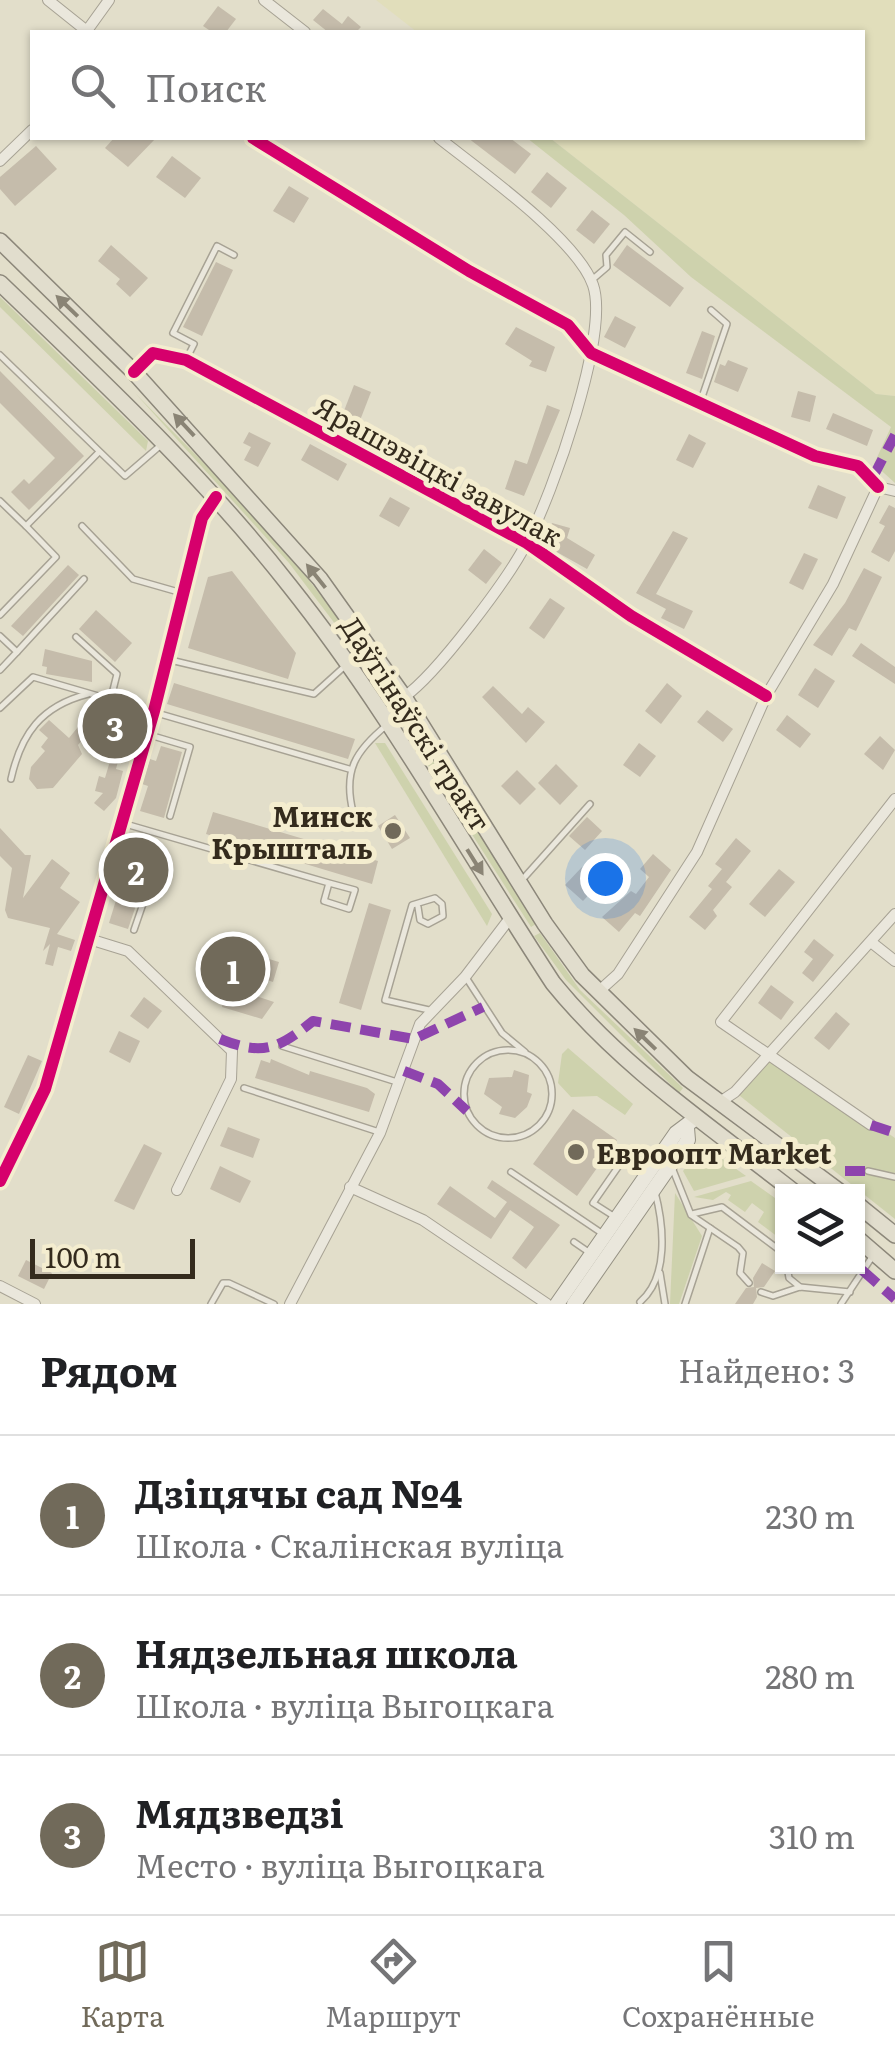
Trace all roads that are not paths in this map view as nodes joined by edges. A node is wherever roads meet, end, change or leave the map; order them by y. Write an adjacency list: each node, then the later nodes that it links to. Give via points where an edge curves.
1 (48, 0): 4 (street)
2 (109, 0): 5 (street)
3 (264, 0): 6 (street)
4 (84, 30)
5 (87, 30)
6 (302, 30)
7 (30, 132): 10 (street)
8 (255, 140): 17 (street, via 568,324)
9 (441, 140): 14 (street, via 550,232)
10 (0, 161)
11 (0, 241): 20 (main road, Даўгінаўскі тракт, one-way to 11)
12 (650, 252): 14 (lane, via 624,232 606,255 607,268)
13 (234, 254): 19 (lane, via 216,246 172,333 194,344)
14 (591, 280): 17 (street)
15 (0, 283): 21 (main road, Даўгінаўскі тракт)
16 (711, 310): 22 (lane, via 727,324)
17 (592, 352): 22 (street); 31 (street)
18 (0, 355): 24 (lane)
19 (186, 360): 20 (street, via 152,353); 31 (street, Ярашэвіцкі завулак)
20 (134, 372): 21 (main road); 43 (main road, Даўгінаўскі тракт, one-way to 20, via 320,580)
21 (112, 394): 23 (main road, Даўгінаўскі тракт)
22 (700, 402): 25 (street, via 815,456 858,466)
23 (163, 443): 24 (lane, via 125,476); 27 (main road, Даўгінаўскі тракт)
24 (99, 452): 29 (lane)
25 (878, 488): 26 (street); 42 (street, via 833,584)
26 (895, 491)
27 (216, 498): 33 (street, via 202,518); 39 (main road, Даўгінаўскі тракт)
28 (0, 502): 29 (lane)
29 (26, 526): 34 (lane, via 56,557)
30 (82, 526): 33 (lane, via 133,579)
31 (527, 543): 42 (street, Ярашэвіцкі завулак, via 631,616); 43 (street, via 431,675)
32 (84, 580): 37 (lane)
33 (182, 592): 38 (street)
34 (0, 616)
35 (0, 636): 37 (lane)
36 (76, 637): 44 (lane, via 118,674)
37 (17, 652): 40 (lane)
38 (166, 659): 39 (lane, via 314,694); 46 (street)
39 (348, 664): 47 (main road, Даўгінаўскі тракт)
40 (0, 670)
41 (91, 694): 44 (lane); 45 (lane, via 34,677); 50 (lane, via 45,712 18,745)
42 (766, 696): 67 (street, via 697,852 618,974)
43 (404, 697): 58 (main road, Даўгінаўскі тракт)
44 (111, 698): 46 (lane)
45 (0, 708)
46 (154, 710): 49 (lane); 55 (street)
47 (388, 725): 49 (lane); 61 (main road, Даўгінаўскі тракт, one-way to 61)
48 (154, 736): 54 (lane, via 190,747)
49 (349, 768): 53 (lane)
50 (11, 779)
51 (895, 799): 70 (street, via 721,1022)
52 (590, 804): 58 (lane)
53 (354, 812)
54 (170, 816)
55 (119, 822): 56 (street); 57 (lane)
56 (112, 848): 62 (lane, via 156,866); 63 (street)
57 (330, 882): 57 (lane, via 355,890 349,908 324,901)
58 (519, 882): 67 (main road, Даўгінаўскі тракт)
59 (418, 907): 59 (lane, via 423,923 443,916 435,898); 68 (lane, via 412,905 385,1000)
60 (895, 914): 64 (street)
61 (510, 918): 66 (street); 75 (main road, Даўгінаўскі тракт, via 578,1014)
62 (134, 930)
63 (86, 938): 83 (street, via 45,1089); 87 (street, via 128,951 232,1051 230,1079)
64 (871, 942): 65 (street); 70 (street)
65 (895, 961)
66 (465, 976): 68 (street); 71 (lane, via 502,1034)
67 (598, 992): 74 (main road, Даўгінаўскі тракт, one-way to 67)
68 (429, 1010): 72 (street)
69 (282, 1046): 72 (lane)
70 (770, 1052): 74 (street); 76 (street)
71 (527, 1054): 71 (lane, via 486,1055 466,1078 467,1111 484,1131 514,1138 548,1111 550,1081)
72 (400, 1083): 77 (street)
73 (244, 1088): 77 (lane)
74 (720, 1102): 75 (main road); 85 (main road, Даўгінаўскі тракт)
75 (692, 1123): 79 (main road); 84 (main road, Даўгінаўскі тракт); 91 (main road, via 676,1134)
76 (871, 1124)
77 (380, 1133): 86 (street)
78 (625, 1158): 91 (lane, via 593,1203)
79 (671, 1166): 88 (main road); 90 (lane)
80 (868, 1171): 82 (lane)
81 (511, 1172): 94 (lane)
82 (895, 1177)
83 (0, 1181)
84 (782, 1184)
85 (829, 1184)
86 (350, 1187): 113 (street); 114 (street, via 424,1220)
87 (177, 1190)
88 (654, 1191): 100 (lane, via 662,1224); 108 (main road)
89 (865, 1210): 93 (main road)
90 (691, 1215): 92 (lane); 97 (lane, via 722,1207)
91 (618, 1218): 94 (main road)
92 (710, 1228): 103 (lane, via 738,1247 740,1273); 117 (lane)
93 (895, 1235)
94 (606, 1236): 99 (main road)
95 (574, 1242): 99 (lane)
96 (865, 1244): 98 (main road)
97 (775, 1247)
98 (876, 1252): 101 (main road); 107 (lane)
99 (592, 1255): 115 (main road)
100 (659, 1269): 109 (lane); 116 (lane)
101 (895, 1270)
102 (788, 1274): 105 (lane)
103 (749, 1283)
104 (0, 1286): 110 (street)
105 (800, 1286): 106 (lane, via 774,1296); 107 (lane)
106 (761, 1292)
107 (850, 1292): 118 (lane)
108 (578, 1302)
109 (640, 1302)
110 (35, 1304)
111 (211, 1304): 112 (lane, via 222,1283 229,1283)
112 (274, 1304)
113 (290, 1304)
114 (547, 1304)
115 (557, 1304)
116 (665, 1304)
117 (684, 1304)
118 (841, 1304)

